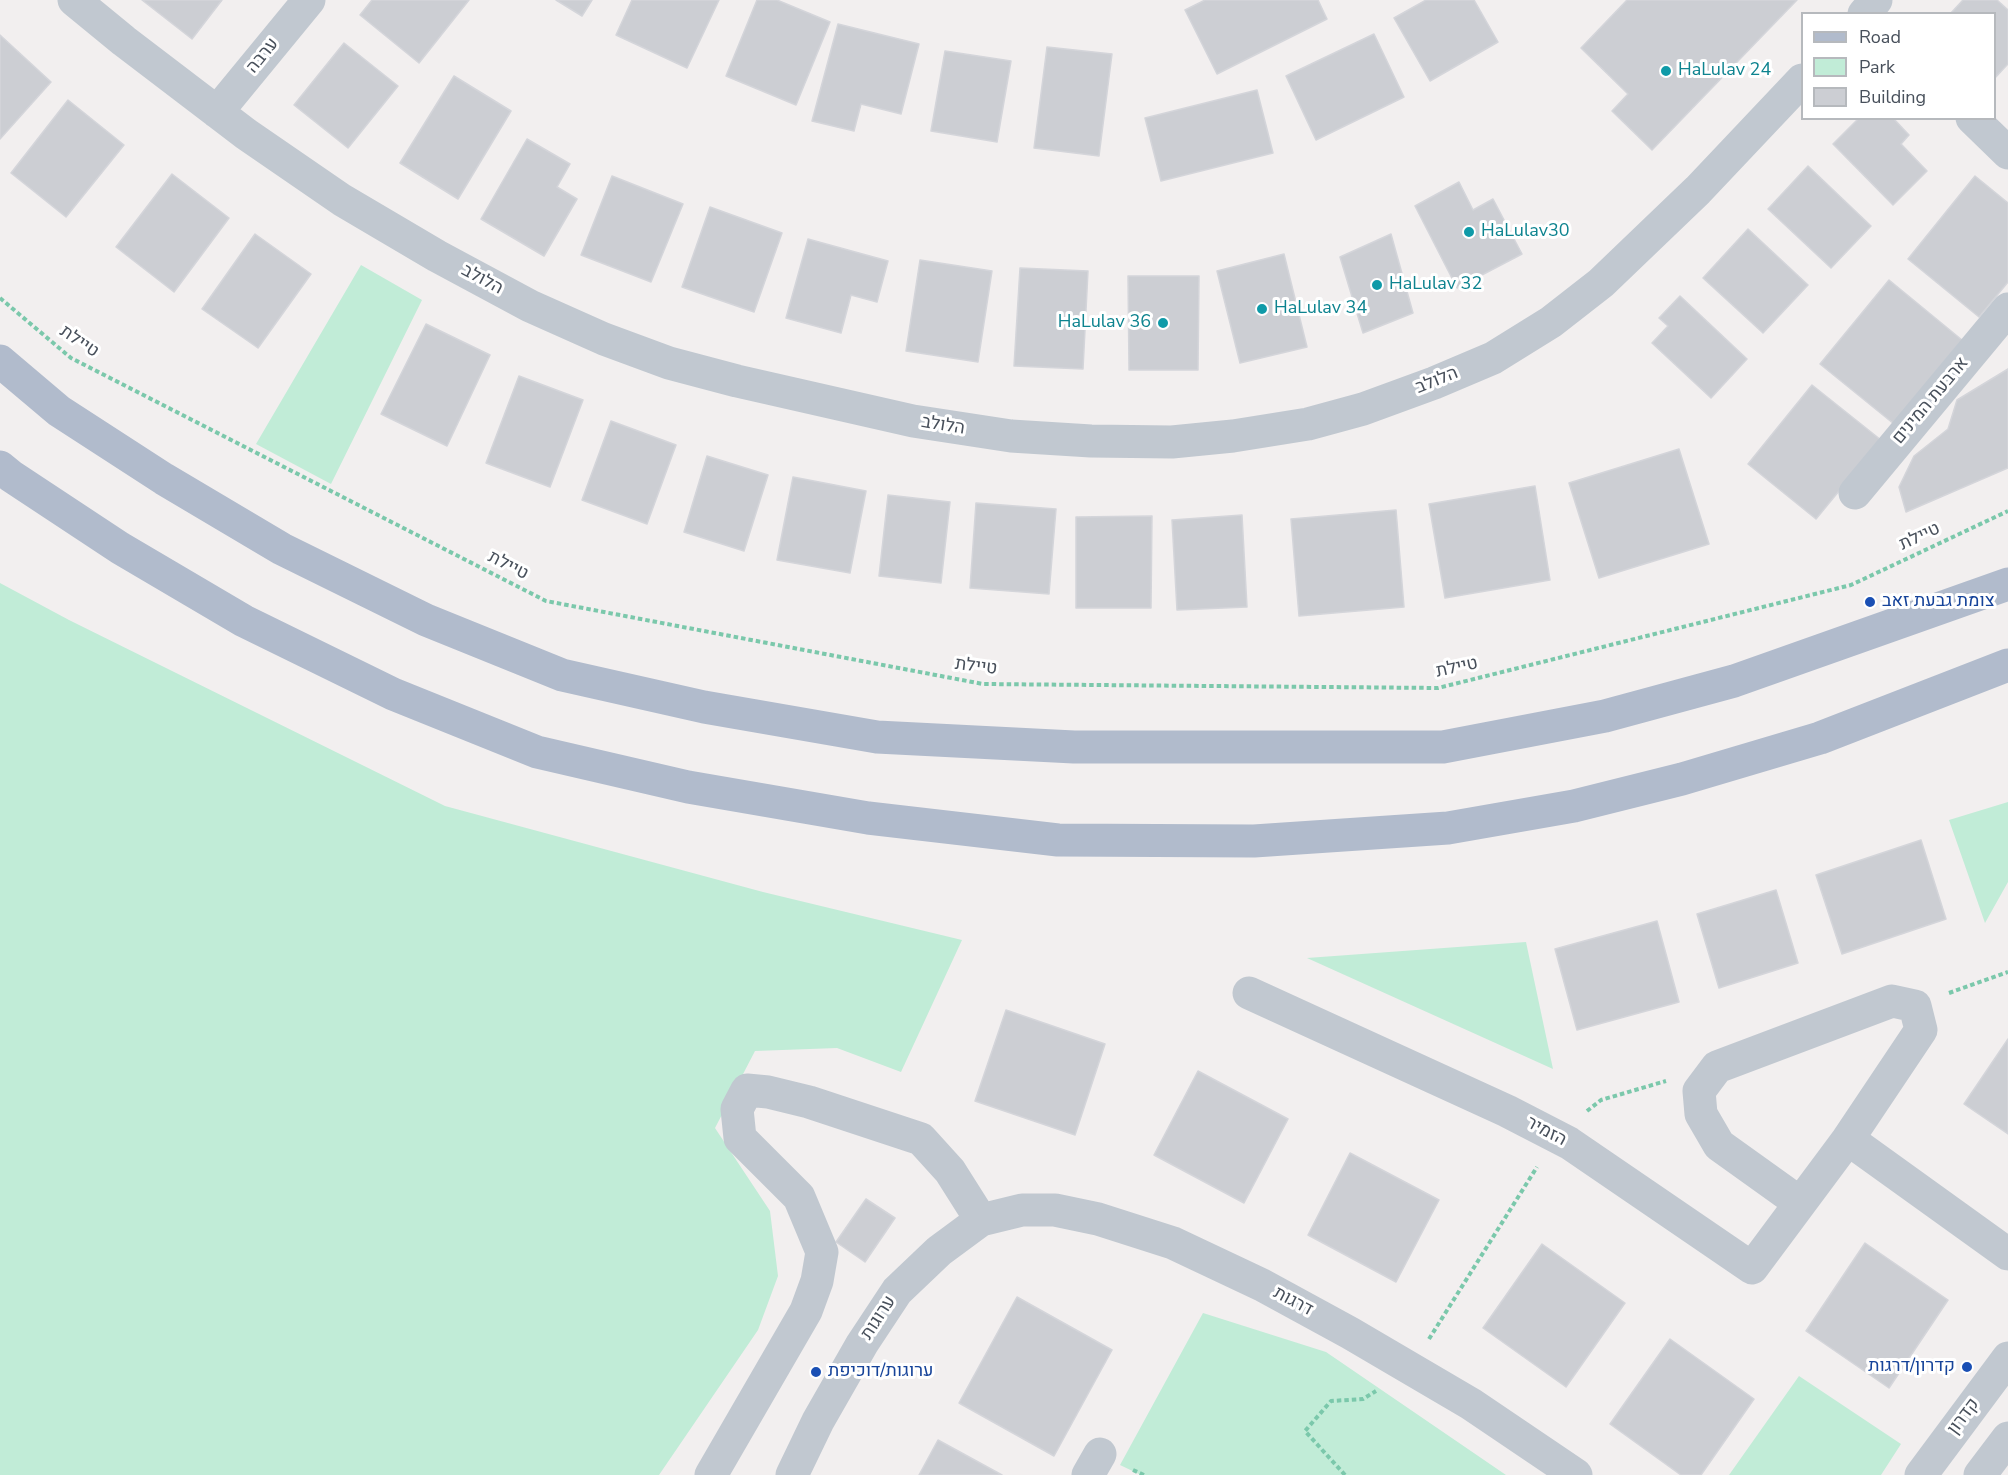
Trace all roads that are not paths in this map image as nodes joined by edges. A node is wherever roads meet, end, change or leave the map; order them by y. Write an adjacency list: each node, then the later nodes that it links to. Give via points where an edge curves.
1 (74, 0): 6 (street, הלולב)
2 (309, 0): 6 (street, ערבה)
3 (1876, 0): 4 (street)
4 (1866, 12)
5 (1801, 82): 6 (street, הלולב, via 1698,190 1601,283 1551,322 1493,358 1364,410 1308,424 1172,442 1011,436 913,422 669,363 530,306 437,256 342,200)
6 (217, 112)
7 (1973, 120): 8 (street)
8 (2008, 153)
9 (2008, 309): 12 (street, ארבעת המינים)
10 (0, 361): 13 (main road, via 59,411 164,479 282,549 426,620 562,675 704,707 877,737 1074,747 1443,747 1605,716 1734,681)
11 (0, 467): 14 (main road, via 120,548 244,621 393,694 537,752 688,787 846,814 1058,840 1254,841 1425,830 1574,806 1820,738)
12 (1855, 493)
13 (2007, 584)
14 (2008, 665)
15 (1249, 993): 17 (street, הזמיר, via 1569,1143 1752,1268)
16 (1848, 1140): 17 (street, הזמיר); 17 (street, הזמיר, via 1922,1030 1915,1006 1892,1000 1717,1067 1699,1091 1701,1114 1719,1145); 19 (street)
17 (1800, 1203)
18 (981, 1220): 22 (street, via 950,1171 921,1139 809,1102 747,1090 736,1109 740,1138 799,1197 822,1252 806,1311); 23 (street, ערוגות, via 939,1251 897,1291 818,1421); 24 (street, דרגות, via 1022,1210 1055,1210 1173,1243 1350,1333 1471,1404)
19 (2008, 1254)
20 (2008, 1358): 25 (street, קדרון)
21 (2008, 1438): 26 (street)
22 (711, 1475)
23 (792, 1475)
24 (1576, 1475)
25 (1921, 1475)
26 (1980, 1475)

